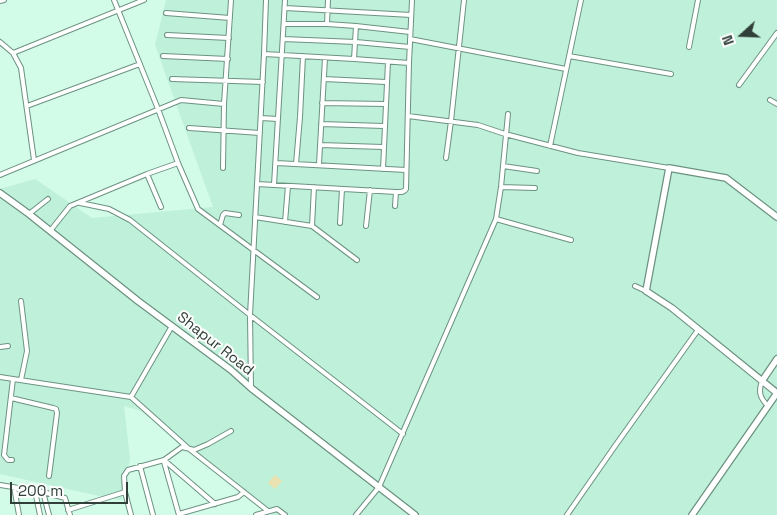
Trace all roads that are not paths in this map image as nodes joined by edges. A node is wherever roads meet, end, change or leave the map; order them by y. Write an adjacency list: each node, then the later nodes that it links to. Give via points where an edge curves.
1 (4, 0): 12 (street)
2 (114, 0): 14 (street)
3 (144, 0): 14 (street)
4 (231, 0): 18 (street)
5 (266, 0): 34 (street)
6 (286, 0): 13 (street)
7 (328, 0): 15 (street)
8 (412, 0): 17 (street)
9 (464, 0): 32 (street)
10 (581, 0): 38 (street)
11 (698, 0): 31 (street)
12 (0, 1)
13 (285, 8): 15 (street); 19 (street)
14 (118, 11): 33 (street); 44 (street)
15 (328, 11): 17 (street); 20 (street)
16 (166, 13): 18 (street)
17 (411, 16): 22 (street)
18 (230, 18): 25 (street)
19 (284, 24): 20 (street); 26 (street)
20 (327, 24): 21 (street)
21 (356, 26): 22 (street); 29 (street)
22 (410, 32): 27 (street)
23 (777, 33): 52 (street)
24 (167, 35): 25 (street)
25 (229, 38): 40 (street)
26 (283, 39): 29 (street); 35 (street)
27 (410, 39): 30 (street); 32 (street)
28 (0, 42): 33 (street)
29 (356, 42): 30 (street); 41 (street)
30 (410, 47): 43 (street)
31 (689, 47)
32 (459, 48): 45 (street); 64 (street)
33 (13, 53): 58 (street, via 21,68)
34 (264, 54): 35 (street); 50 (street)
35 (282, 55): 37 (street); 63 (street)
36 (163, 56): 40 (street)
37 (303, 56): 39 (street); 78 (street)
38 (569, 56): 45 (street); 46 (street)
39 (325, 58): 41 (street); 48 (street)
40 (228, 59): 49 (street)
41 (354, 59): 42 (street)
42 (388, 62): 43 (street); 51 (street)
43 (409, 63): 61 (street)
44 (140, 64): 58 (street); 59 (street)
45 (566, 69): 72 (street)
46 (671, 74)
47 (172, 79): 49 (street)
48 (324, 79): 51 (street); 54 (street)
49 (226, 82): 50 (street); 55 (street)
50 (263, 82): 62 (street)
51 (386, 82): 56 (street)
52 (739, 85)
53 (770, 100): 57 (street)
54 (322, 103): 56 (street); 65 (street)
55 (224, 104): 59 (street, via 181,100); 68 (street)
56 (385, 104): 66 (street)
57 (777, 104)
58 (27, 106): 75 (street)
59 (158, 109): 75 (street); 76 (street)
60 (508, 114): 70 (street)
61 (408, 116): 64 (street); 84 (street)
62 (261, 118): 63 (street); 69 (street)
63 (278, 119): 77 (street)
64 (451, 121): 70 (street); 74 (street)
65 (321, 124): 66 (street); 71 (street)
66 (384, 126): 73 (street)
67 (189, 128): 68 (street)
68 (223, 130): 69 (street); 81 (street)
69 (260, 133): 88 (street)
70 (506, 134): 72 (street); 80 (street)
71 (320, 145): 73 (street); 79 (street)
72 (550, 146): 82 (street)
73 (384, 147): 83 (street)
74 (446, 158)
75 (34, 160): 87 (street)
76 (178, 163): 86 (street); 109 (street, via 198,209)
77 (276, 163): 78 (street); 89 (street)
78 (296, 164): 79 (street)
79 (319, 164): 83 (street)
80 (503, 166): 85 (street); 92 (street)
81 (223, 168)
82 (669, 168): 105 (street, via 726,178); 117 (street)
83 (383, 169): 84 (street)
84 (406, 170): 96 (street, via 406,189)
85 (537, 171)
86 (147, 174): 99 (street); 101 (street)
87 (0, 175)
88 (257, 184): 89 (street); 104 (street)
89 (274, 185): 90 (street)
90 (288, 186): 91 (street); 107 (street)
91 (314, 187): 94 (street); 110 (street)
92 (501, 188): 93 (street); 106 (street)
93 (535, 188)
94 (342, 189): 95 (street); 108 (street)
95 (370, 190): 96 (street); 111 (street)
96 (396, 192): 100 (street)
97 (0, 193): 102 (street, Shapur Road)
98 (48, 199): 102 (street)
99 (80, 203): 112 (street, via 70,206); 120 (street, via 108,209 130,220)
100 (395, 206)
101 (162, 207)
102 (29, 214): 112 (street, Shapur Road)
103 (239, 214): 109 (street, via 223,215)
104 (255, 217): 107 (street); 114 (street)
105 (777, 217)
106 (496, 219): 113 (street); 136 (street)
107 (285, 222): 110 (street)
108 (340, 223)
109 (220, 225): 114 (street)
110 (312, 226): 115 (street)
111 (366, 226)
112 (50, 231): 121 (street, Shapur Road)
113 (571, 240)
114 (253, 249): 118 (street); 120 (street)
115 (357, 260)
116 (635, 286): 117 (street)
117 (646, 291): 122 (street)
118 (318, 297)
119 (21, 301): 128 (street, via 27,351)
120 (250, 315): 130 (street); 136 (street)
121 (172, 326): 130 (street, Shapur Road); 132 (street)
122 (698, 330): 129 (street); 163 (street)
123 (8, 346): 124 (street)
124 (0, 347)
125 (777, 359): 129 (street)
126 (0, 377): 127 (street)
127 (13, 379): 128 (street); 133 (street)
128 (21, 380): 132 (street)
129 (762, 381): 131 (street); 134 (street, via 759,392)
130 (251, 388): 144 (street, Shapur Road)
131 (777, 393): 134 (street)
132 (131, 397): 137 (street)
133 (11, 398): 138 (street, via 4,455); 141 (street, via 53,408 57,413)
134 (768, 406): 164 (street)
135 (231, 431): 137 (street, via 194,450)
136 (403, 434): 144 (street)
137 (188, 448): 139 (street, via 182,447); 148 (street)
138 (12, 460)
139 (164, 460): 140 (street); 149 (street); 158 (street)
140 (140, 466): 147 (street, via 128,470 124,476); 157 (street)
141 (48, 476)
142 (0, 485): 143 (street)
143 (14, 487): 145 (street); 152 (street)
144 (379, 487): 161 (street); 162 (street, Shapur Road)
145 (35, 491): 146 (street); 153 (street)
146 (43, 492): 150 (street, via 65,498); 154 (street)
147 (125, 492): 150 (street); 156 (street)
148 (244, 492): 149 (street, via 238,498); 151 (street)
149 (215, 504): 158 (street)
150 (68, 510): 155 (street)
151 (268, 511): 159 (street); 160 (street, via 277,509)
152 (19, 515)
153 (40, 515)
154 (49, 515)
155 (70, 515)
156 (131, 515)
157 (153, 515)
158 (179, 515)
159 (256, 515)
160 (285, 515)
161 (356, 515)
162 (415, 515)
163 (567, 515)
164 (692, 515)

